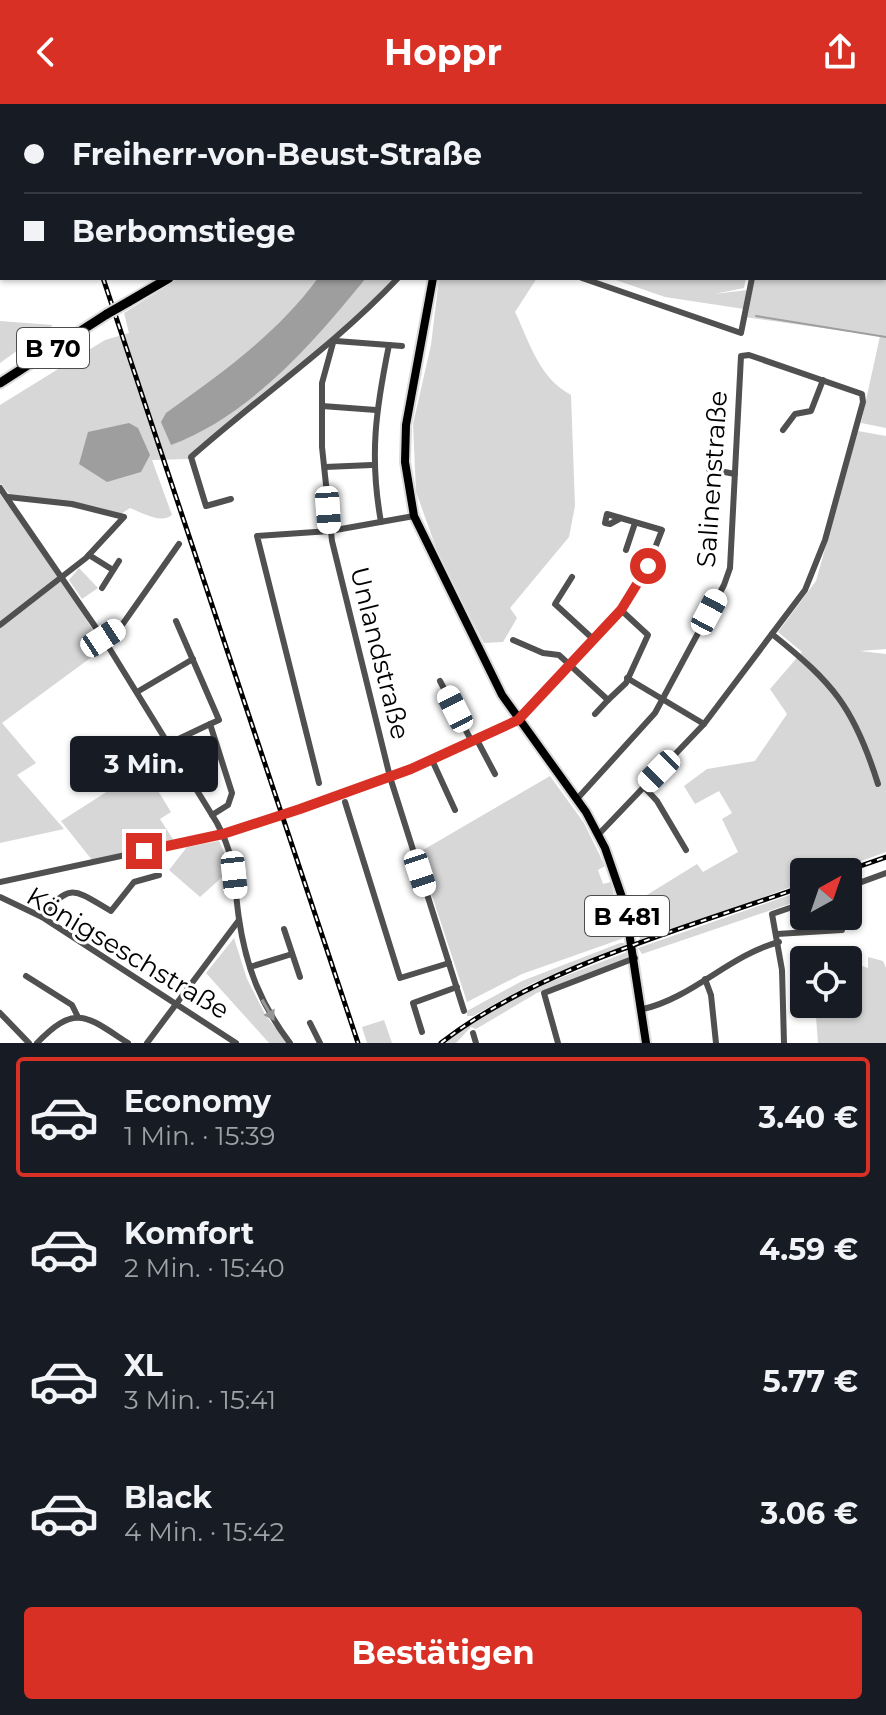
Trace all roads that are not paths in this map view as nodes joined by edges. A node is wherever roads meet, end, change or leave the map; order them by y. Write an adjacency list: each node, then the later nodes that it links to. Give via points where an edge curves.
1 (166, 280): 10 (highway, B 70, bridge)
2 (396, 280): 6 (street)
3 (433, 280): 21 (main road, B 481, via 406,425 405,462)
4 (588, 280): 5 (street, via 741,333)
5 (752, 280)
6 (334, 342): 7 (street); 11 (street, Unlandstraße, via 322,383); 20 (street, via 191,457 206,506)
7 (389, 345): 8 (street); 12 (street)
8 (402, 346)
9 (823, 380): 13 (street, via 811,411 795,414); 17 (street, Salinenstraße, via 742,355); 37 (street, via 860,393 863,402 812,579)
10 (0, 383)
11 (322, 406): 12 (street); 15 (street, Unlandstraße)
12 (376, 410): 14 (street)
13 (783, 430)
14 (372, 465): 15 (street); 23 (street)
15 (325, 467): 25 (street, Unlandstraße)
16 (709, 469): 17 (street)
17 (735, 474): 46 (street, Salinenstraße, via 730,568)
18 (0, 488): 19 (street)
19 (8, 497): 28 (street, via 124,517); 31 (street)
20 (231, 499)
21 (414, 516): 23 (street); 49 (main road, B 481, via 482,659)
22 (621, 518): 24 (street)
23 (381, 522): 25 (street)
24 (635, 523): 27 (street); 34 (street, via 662,530)
25 (330, 531): 56 (street, Unlandstraße); 57 (street, via 257,536)
26 (179, 544): 38 (street, via 122,625)
27 (626, 550)
28 (89, 555): 30 (street); 31 (street)
29 (119, 561): 30 (street)
30 (113, 570): 33 (street)
31 (62, 577): 36 (street); 38 (street)
32 (572, 577): 39 (street, via 555,604)
33 (102, 588)
34 (621, 610): 39 (street); 43 (street, via 648,635)
35 (176, 621): 41 (street)
36 (0, 625)
37 (772, 634): 51 (street); 58 (street, via 821,674 843,703)
38 (103, 638): 45 (street)
39 (592, 638): 42 (street)
40 (513, 640): 42 (street)
41 (193, 659): 45 (street); 50 (street, via 219,720)
42 (569, 662): 47 (street); 49 (street)
43 (627, 678): 46 (street); 47 (street)
44 (440, 681): 52 (street)
45 (137, 692): 53 (street)
46 (663, 699): 51 (street); 60 (street, Salinenstraße)
47 (608, 700): 48 (street)
48 (595, 714)
49 (518, 720): 52 (street); 60 (main road, B 481)
50 (210, 724): 53 (street); 63 (street, via 232,793 228,805)
51 (704, 724): 59 (street)
52 (474, 741): 54 (street); 55 (street)
53 (168, 744): 63 (street)
54 (432, 760): 56 (street); 62 (street)
55 (495, 774)
56 (390, 777): 64 (street); 81 (street, Unlandstraße)
57 (319, 783)
58 (878, 784)
59 (644, 787): 65 (street); 66 (street)
60 (577, 799): 65 (main road, B 481)
61 (345, 802): 81 (street, via 400,978)
62 (455, 810)
63 (212, 815): 64 (street)
64 (223, 834): 69 (street); 74 (street, via 232,852)
65 (598, 835): 80 (main road, B 481, via 620,886)
66 (686, 850)
67 (886, 873): 70 (street)
68 (159, 875): 73 (street, via 134,882 111,911 70,891 58,896)
69 (0, 882)
70 (862, 882)
71 (0, 897): 73 (street, Königseschstraße)
72 (790, 908): 77 (street, via 772,914)
73 (42, 917): 87 (street, Königseschstraße)
74 (239, 920): 82 (street); 87 (street)
75 (284, 929): 79 (street)
76 (842, 930): 77 (street)
77 (777, 934): 78 (street)
78 (779, 942): 85 (street); 106 (street)
79 (292, 954): 82 (street); 84 (street)
80 (635, 958): 88 (main road, B 481); 103 (street, via 544,993)
81 (449, 963): 86 (street, Unlandstraße)
82 (250, 967): 100 (street, one-way to 100, via 270,1015)
83 (26, 976): 91 (street, via 72,1005)
84 (300, 977)
85 (705, 979): 88 (street, via 664,1004); 105 (street)
86 (457, 987): 89 (street, Unlandstraße); 93 (street, via 413,1003)
87 (176, 1003): 98 (street); 99 (street, Königseschstraße)
88 (643, 1009): 104 (main road, B 481)
89 (464, 1011)
90 (0, 1013): 95 (street)
91 (77, 1015): 96 (street); 97 (street)
92 (310, 1023): 101 (street)
93 (422, 1032)
94 (473, 1033): 102 (street)
95 (29, 1043)
96 (37, 1043)
97 (128, 1043)
98 (147, 1043)
99 (236, 1043)
100 (290, 1043)
101 (320, 1043)
102 (476, 1043)
103 (558, 1043)
104 (646, 1043)
105 (716, 1043)
106 (784, 1043)

